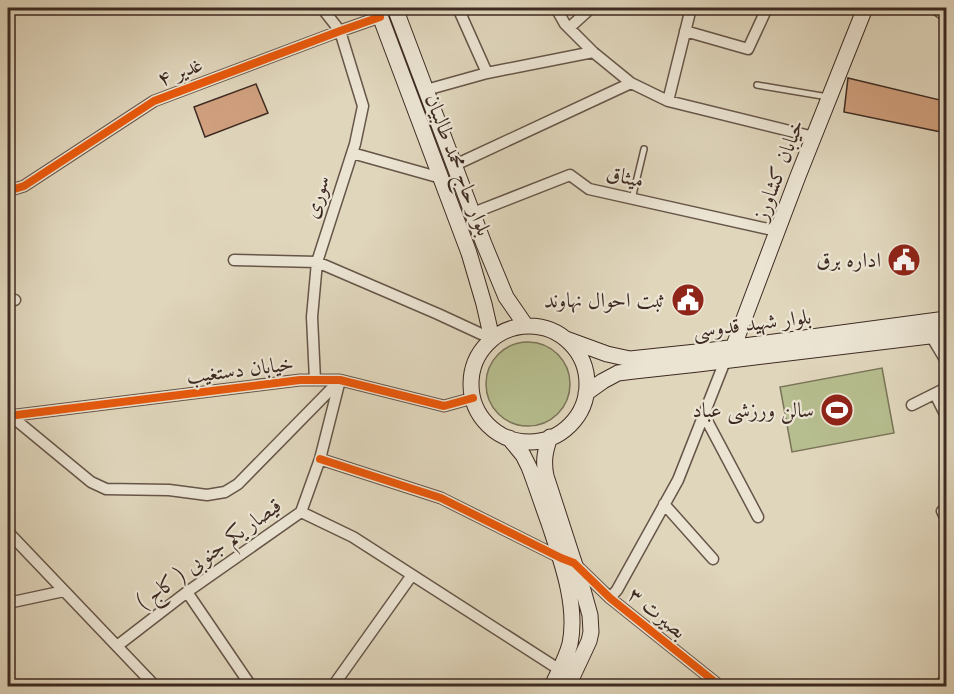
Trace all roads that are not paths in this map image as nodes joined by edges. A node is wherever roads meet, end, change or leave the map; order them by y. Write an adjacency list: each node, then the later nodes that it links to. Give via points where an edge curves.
1 (322, 8): 13 (street)
2 (395, 8): 19 (main road, بلوار حاج محمد طالبیان)
3 (458, 8): 16 (street)
4 (556, 8): 12 (street)
5 (591, 8): 12 (street)
6 (691, 8): 14 (street)
7 (767, 8): 14 (street, via 748,49)
8 (865, 8): 20 (main road, خیابان کشاورز)
9 (934, 8): 11 (street)
10 (379, 12): 13 (street, غدیر ۴); 26 (main road, بلوار حاج محمد طالبیان)
11 (946, 16)
12 (569, 28): 15 (street)
13 (340, 31): 24 (street, سوری, via 363,106); 27 (street, غدیر ۴, via 154,101 24,186)
14 (686, 31): 21 (street)
15 (593, 52): 16 (street); 17 (street)
16 (487, 73): 19 (street)
17 (631, 83): 21 (street); 25 (street)
18 (757, 85): 20 (lane)
19 (426, 90): 25 (main road, بلوار حاج محمد طالبیان)
20 (830, 97): 22 (main road, خیابان کشاورز)
21 (668, 101): 22 (street)
22 (814, 137): 30 (main road, خیابان کشاورز)
23 (644, 148): 28 (lane)
24 (352, 153): 26 (street); 32 (street, سوری)
25 (454, 165): 29 (main road, بلوار حاج محمد طالبیان)
26 (441, 178): 36 (main road, بلوار حاج محمد طالبیان, via 469,253)
27 (8, 191)
28 (632, 199): 29 (street, میثاق, via 589,189 570,175); 30 (street, میثاق)
29 (473, 213): 34 (main road, بلوار حاج محمد طالبیان, via 506,297)
30 (777, 231): 38 (main road, خیابان کشاورز)
31 (234, 260): 32 (street)
32 (317, 261): 36 (street); 40 (street, سوری, via 312,317)
33 (946, 319): 38 (main road, بلوار شهید قدوسی)
34 (526, 326): 36 (main road); 37 (main road, via 541,327)
35 (939, 335): 38 (main road, بلوار شهید قدوسی); 39 (street)
36 (492, 339): 45 (main road, via 474,366)
37 (566, 339): 38 (main road, بلوار شهید قدوسی, via 630,359); 43 (main road, via 579,354 586,373)
38 (729, 354): 43 (main road, بلوار شهید قدوسی, via 618,373); 47 (street)
39 (946, 361)
40 (315, 380): 41 (street, خیابان دستغیب); 48 (street, خیابان دستغیب)
41 (340, 380): 45 (street, خیابان دستغیب, via 444,406); 48 (street, via 238,484 225,492 207,495 106,489 91,482); 52 (street, قیصار یکم جنوبی ( کاج ))
42 (946, 388): 44 (street)
43 (586, 393): 50 (main road, via 573,422)
44 (935, 394): 46 (street); 49 (street)
45 (473, 398): 51 (main road, via 488,424)
46 (912, 405)
47 (704, 415): 53 (street); 55 (street)
48 (9, 416)
49 (946, 416)
50 (550, 437): 51 (main road, via 529,441); 58 (main road, via 543,466)
51 (509, 438): 58 (main road, via 529,467)
52 (320, 459): 54 (street, قیصار یکم جنوبی ( کاج )); 58 (street, بصیرت ۳, via 441,498)
53 (664, 504): 57 (street); 62 (street)
54 (301, 512): 59 (street, via 353,537); 61 (street, قیصار یکم جنوبی ( کاج ))
55 (758, 517)
56 (8, 532): 60 (street)
57 (713, 559)
58 (567, 561): 62 (street, بصیرت ۳); 65 (main road, via 588,608 591,632)
59 (412, 575): 65 (street); 70 (street)
60 (64, 591): 63 (street); 64 (street)
61 (187, 592): 64 (street, قیصار یکم جنوبی ( کاج )); 69 (street)
62 (610, 598): 72 (street, بصیرت ۳)
63 (8, 603)
64 (117, 646): 68 (street)
65 (570, 680): 71 (main road)
66 (8, 685): 67 (street)
67 (20, 687)
68 (155, 687)
69 (251, 687)
70 (333, 687)
71 (552, 687)
72 (720, 687)

